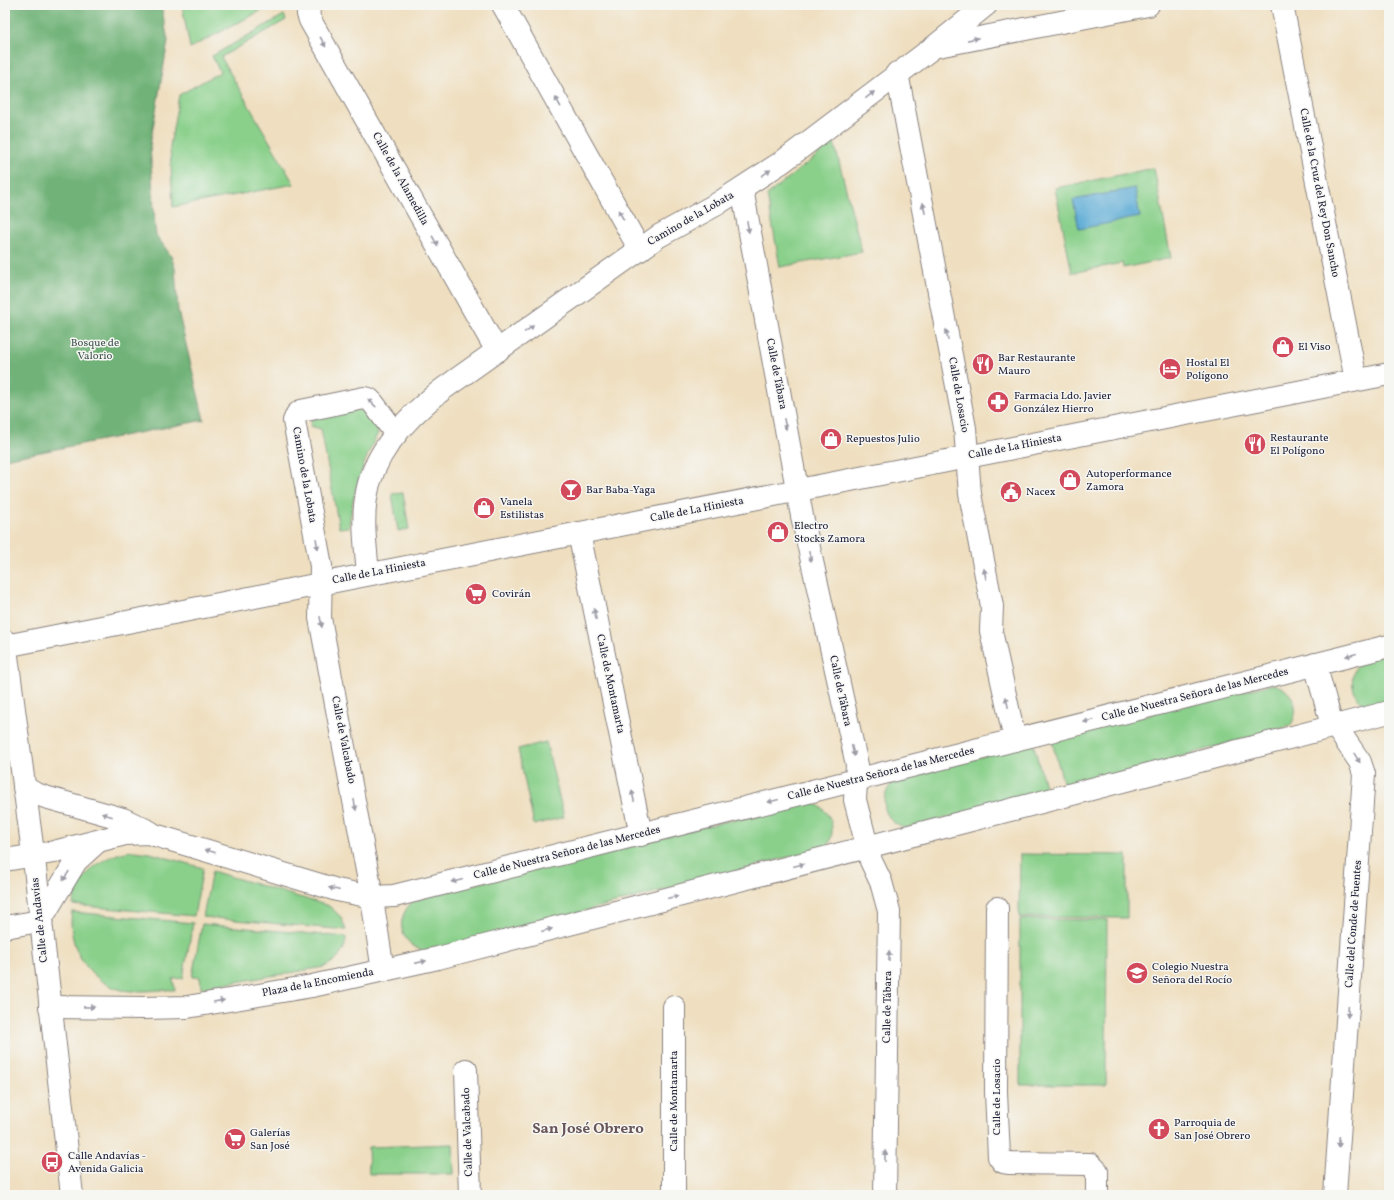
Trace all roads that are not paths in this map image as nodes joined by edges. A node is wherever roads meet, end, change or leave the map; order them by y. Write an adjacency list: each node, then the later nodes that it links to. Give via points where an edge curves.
1 (310, 5): 10 (street, Calle de la Alamedilla, one-way to 10, via 310,20)
2 (503, 5): 9 (street, one-way to 2)
3 (986, 5): 6 (street, Camino de la Lobata)
4 (1148, 5): 6 (street, one-way to 4)
5 (1282, 5): 12 (street, Calle de la Cruz del Rey Don Sancho)
6 (935, 46): 7 (street, Camino de la Lobata)
7 (897, 73): 8 (street, Camino de la Lobata, one-way to 7, via 796,152); 14 (street, Calle de Losacio, one-way to 7, via 965,428)
8 (742, 189): 9 (street, Camino de la Lobata); 15 (street, Calle de Tábara, one-way to 15)
9 (640, 250): 10 (street, Camino de la Lobata, one-way to 9)
10 (497, 351): 13 (street, Camino de la Lobata, via 433,397 413,414)
11 (1389, 374): 12 (street, Calle de La Hiniesta)
12 (1356, 380): 14 (street, Calle de La Hiniesta)
13 (396, 434): 17 (street, Camino de la Lobata, via 376,466 366,496 364,519); 18 (street, Camino de la Lobata, one-way to 18, via 376,406 366,398 301,411 296,416 295,429 321,566)
14 (967, 456): 15 (street, Calle de La Hiniesta); 24 (street, Calle de Losacio, one-way to 14, via 991,631 992,606 970,494)
15 (797, 490): 16 (street, Calle de La Hiniesta); 25 (street, Calle de Tábara, one-way to 25, via 856,765)
16 (579, 533): 17 (street, Calle de La Hiniesta); 27 (street, Calle de Montamarta, one-way to 16)
17 (368, 574): 18 (street, Calle de La Hiniesta)
18 (320, 584): 19 (street, Calle de La Hiniesta); 33 (street, Calle de Valcabado, one-way to 33, via 320,618)
19 (5, 644): 26 (street, Calle de Andavías)
20 (1389, 646): 21 (street, Calle de Nuestra Señora de las Mercedes, one-way to 21)
21 (1315, 664): 23 (street, Calle del Conde de Fuentes); 24 (street, Calle de Nuestra Señora de las Mercedes, one-way to 24)
22 (1389, 712): 23 (street)
23 (1334, 726): 30 (street); 46 (street, Calle del Conde de Fuentes, one-way to 46, via 1360,762 1364,774)
24 (1015, 740): 25 (street, Calle de Nuestra Señora de las Mercedes)
25 (855, 780): 27 (street, Calle de Nuestra Señora de las Mercedes, one-way to 27); 30 (street, Calle de Tábara, via 855,800)
26 (24, 787): 28 (street, one-way to 26, via 122,819 45,797); 31 (street, Calle de Andavías)
27 (641, 834): 33 (street, Calle de Nuestra Señora de las Mercedes, one-way to 33, via 405,894)
28 (156, 835): 29 (street, via 134,833); 33 (street, one-way to 28, via 326,888)
29 (103, 839): 31 (street); 35 (street, one-way to 35, via 76,861)
30 (867, 847): 37 (street, one-way to 30); 44 (street, Calle de Tábara, one-way to 30, via 890,915 882,882 872,865)
31 (33, 856): 32 (street); 35 (street, Calle de Andavías)
32 (5, 860)
33 (372, 897): 37 (street, Plaza de la Encomienda)
34 (997, 908): 45 (street, Calle de Losacio, via 996,1092 999,1157 1003,1162 1010,1163 1090,1164 1097,1171)
35 (40, 921): 36 (street); 38 (street, Calle de Andavías)
36 (5, 927)
37 (383, 971): 38 (street, Plaza de la Encomienda, one-way to 37, via 187,1007)
38 (50, 1007): 41 (street, Calle de Andavías)
39 (674, 1007): 43 (street, Calle de Montamarta)
40 (466, 1070): 42 (street, Calle de Valcabado)
41 (72, 1195)
42 (470, 1195)
43 (674, 1195)
44 (885, 1195)
45 (1097, 1195)
46 (1335, 1195)

